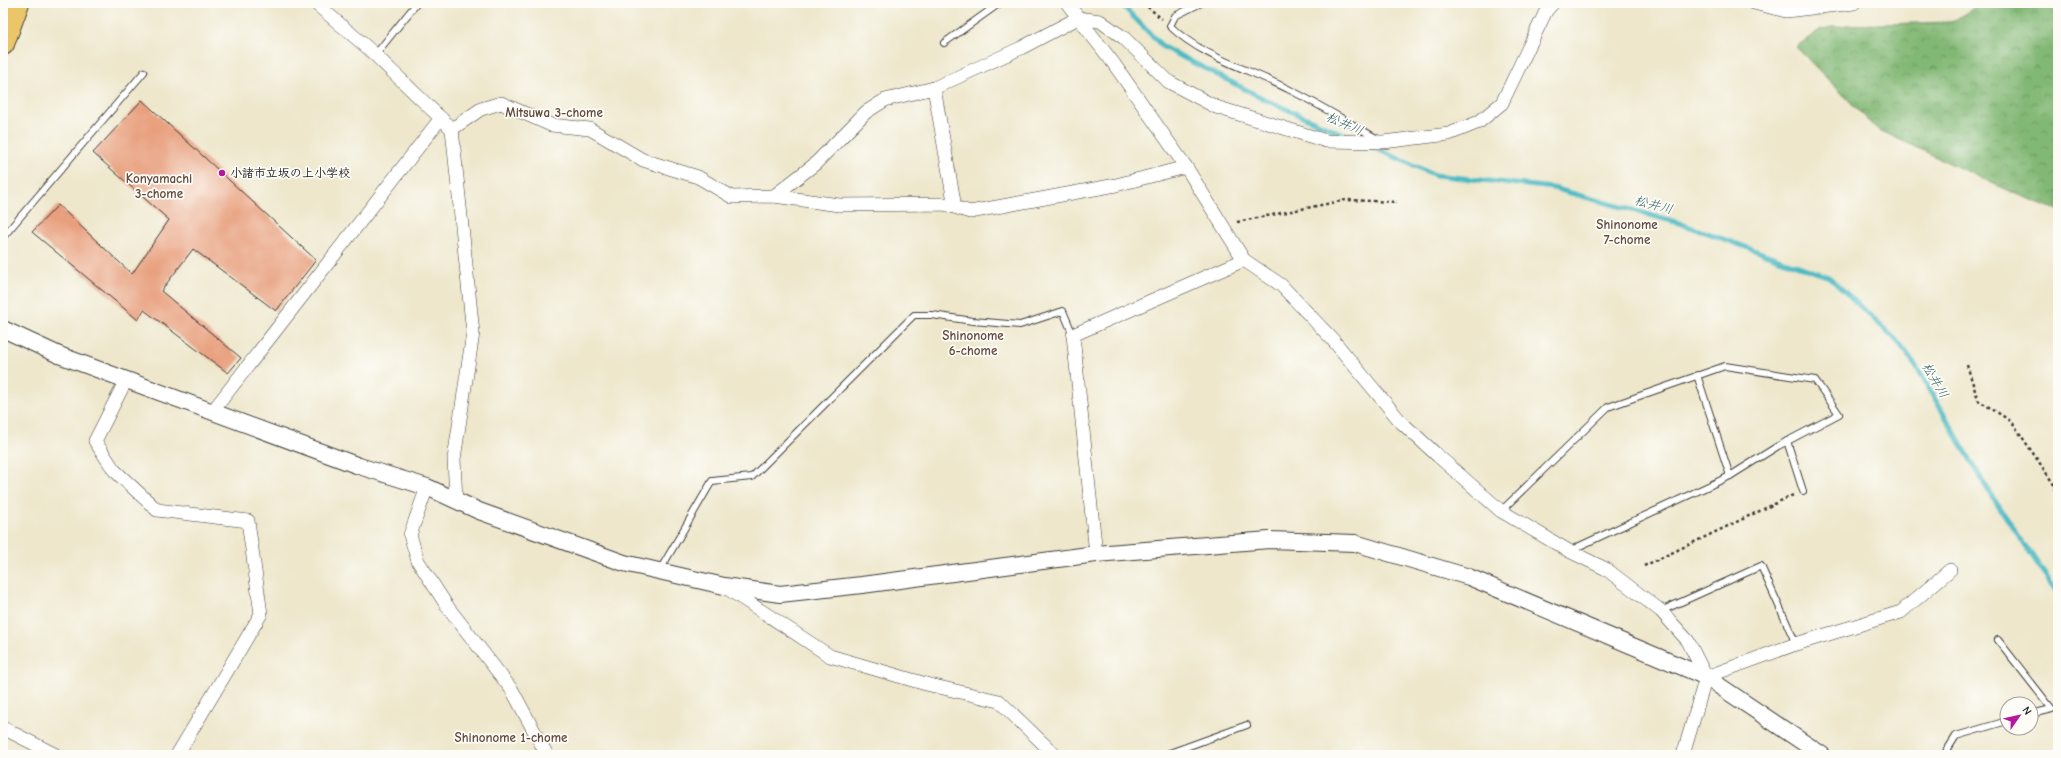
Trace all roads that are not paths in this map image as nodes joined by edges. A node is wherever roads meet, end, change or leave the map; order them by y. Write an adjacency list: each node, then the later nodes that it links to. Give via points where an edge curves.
1 (18, 3): 12 (highway)
2 (315, 3): 13 (street)
3 (417, 3): 13 (lane)
4 (1000, 3): 11 (lane)
5 (1067, 3): 10 (street)
6 (1201, 3): 18 (lane, via 1175,16 1170,26 1197,47 1290,90)
7 (1553, 3): 18 (street, via 1546,11 1502,102 1479,122 1450,134)
8 (1754, 3): 9 (street, via 1786,11)
9 (1854, 3)
10 (1078, 18): 15 (street, via 1021,48); 18 (street, via 1100,22 1124,38 1169,82 1216,107 1326,141); 19 (street, via 1114,64)
11 (944, 43)
12 (3, 44)
13 (375, 55): 16 (street)
14 (144, 72): 22 (lane)
15 (934, 88): 20 (street, via 885,100 872,108 815,164); 21 (street)
16 (441, 118): 17 (street); 28 (street)
17 (452, 129): 20 (street, via 480,109 502,103 552,125 590,129 643,160 698,177 732,196); 33 (street, via 473,333 454,459)
18 (1383, 142)
19 (1186, 167): 21 (street, via 1116,185 970,212); 23 (street)
20 (774, 196): 21 (street, via 839,205 945,204)
21 (955, 207)
22 (3, 237)
23 (1244, 260): 25 (street); 34 (street, via 1281,285 1333,340 1401,422)
24 (3, 330): 27 (street, via 59,355)
25 (1074, 335): 36 (street); 38 (lane, via 1063,311 1020,325 914,315 752,477 712,481)
26 (1697, 375): 29 (lane, via 1725,366 1815,380 1839,414); 30 (lane); 34 (lane, via 1608,407)
27 (126, 380): 28 (street); 49 (street, via 95,441 114,470 157,510 248,520 262,614)
28 (212, 412): 31 (street, via 359,466)
29 (1787, 441): 30 (lane); 32 (lane)
30 (1730, 476): 35 (lane)
31 (427, 487): 33 (street); 50 (street, via 410,535 418,561 447,606 512,690)
32 (1803, 490)
33 (456, 501): 38 (street, via 624,563)
34 (1501, 511): 35 (street)
35 (1570, 551): 40 (street, via 1606,569)
36 (1096, 554): 39 (street, via 780,594); 43 (street, via 1269,540 1356,543 1469,576)
37 (1950, 570): 42 (street, via 1901,612)
38 (659, 572): 39 (street)
39 (724, 586): 51 (street, via 830,656 926,684 999,701)
40 (1661, 611): 42 (lane, via 1761,566); 43 (street, via 1688,641)
41 (1998, 640): 44 (lane, via 2052,709)
42 (1796, 644): 43 (street)
43 (1706, 677): 53 (street); 54 (street)
44 (2039, 712)
45 (1999, 723): 55 (lane, via 1956,736)
46 (1247, 725): 52 (lane)
47 (3, 728): 48 (street)
48 (56, 755)
49 (177, 755)
50 (547, 755)
51 (1055, 755)
52 (1164, 755)
53 (1684, 755)
54 (1822, 755)
55 (1944, 755)

